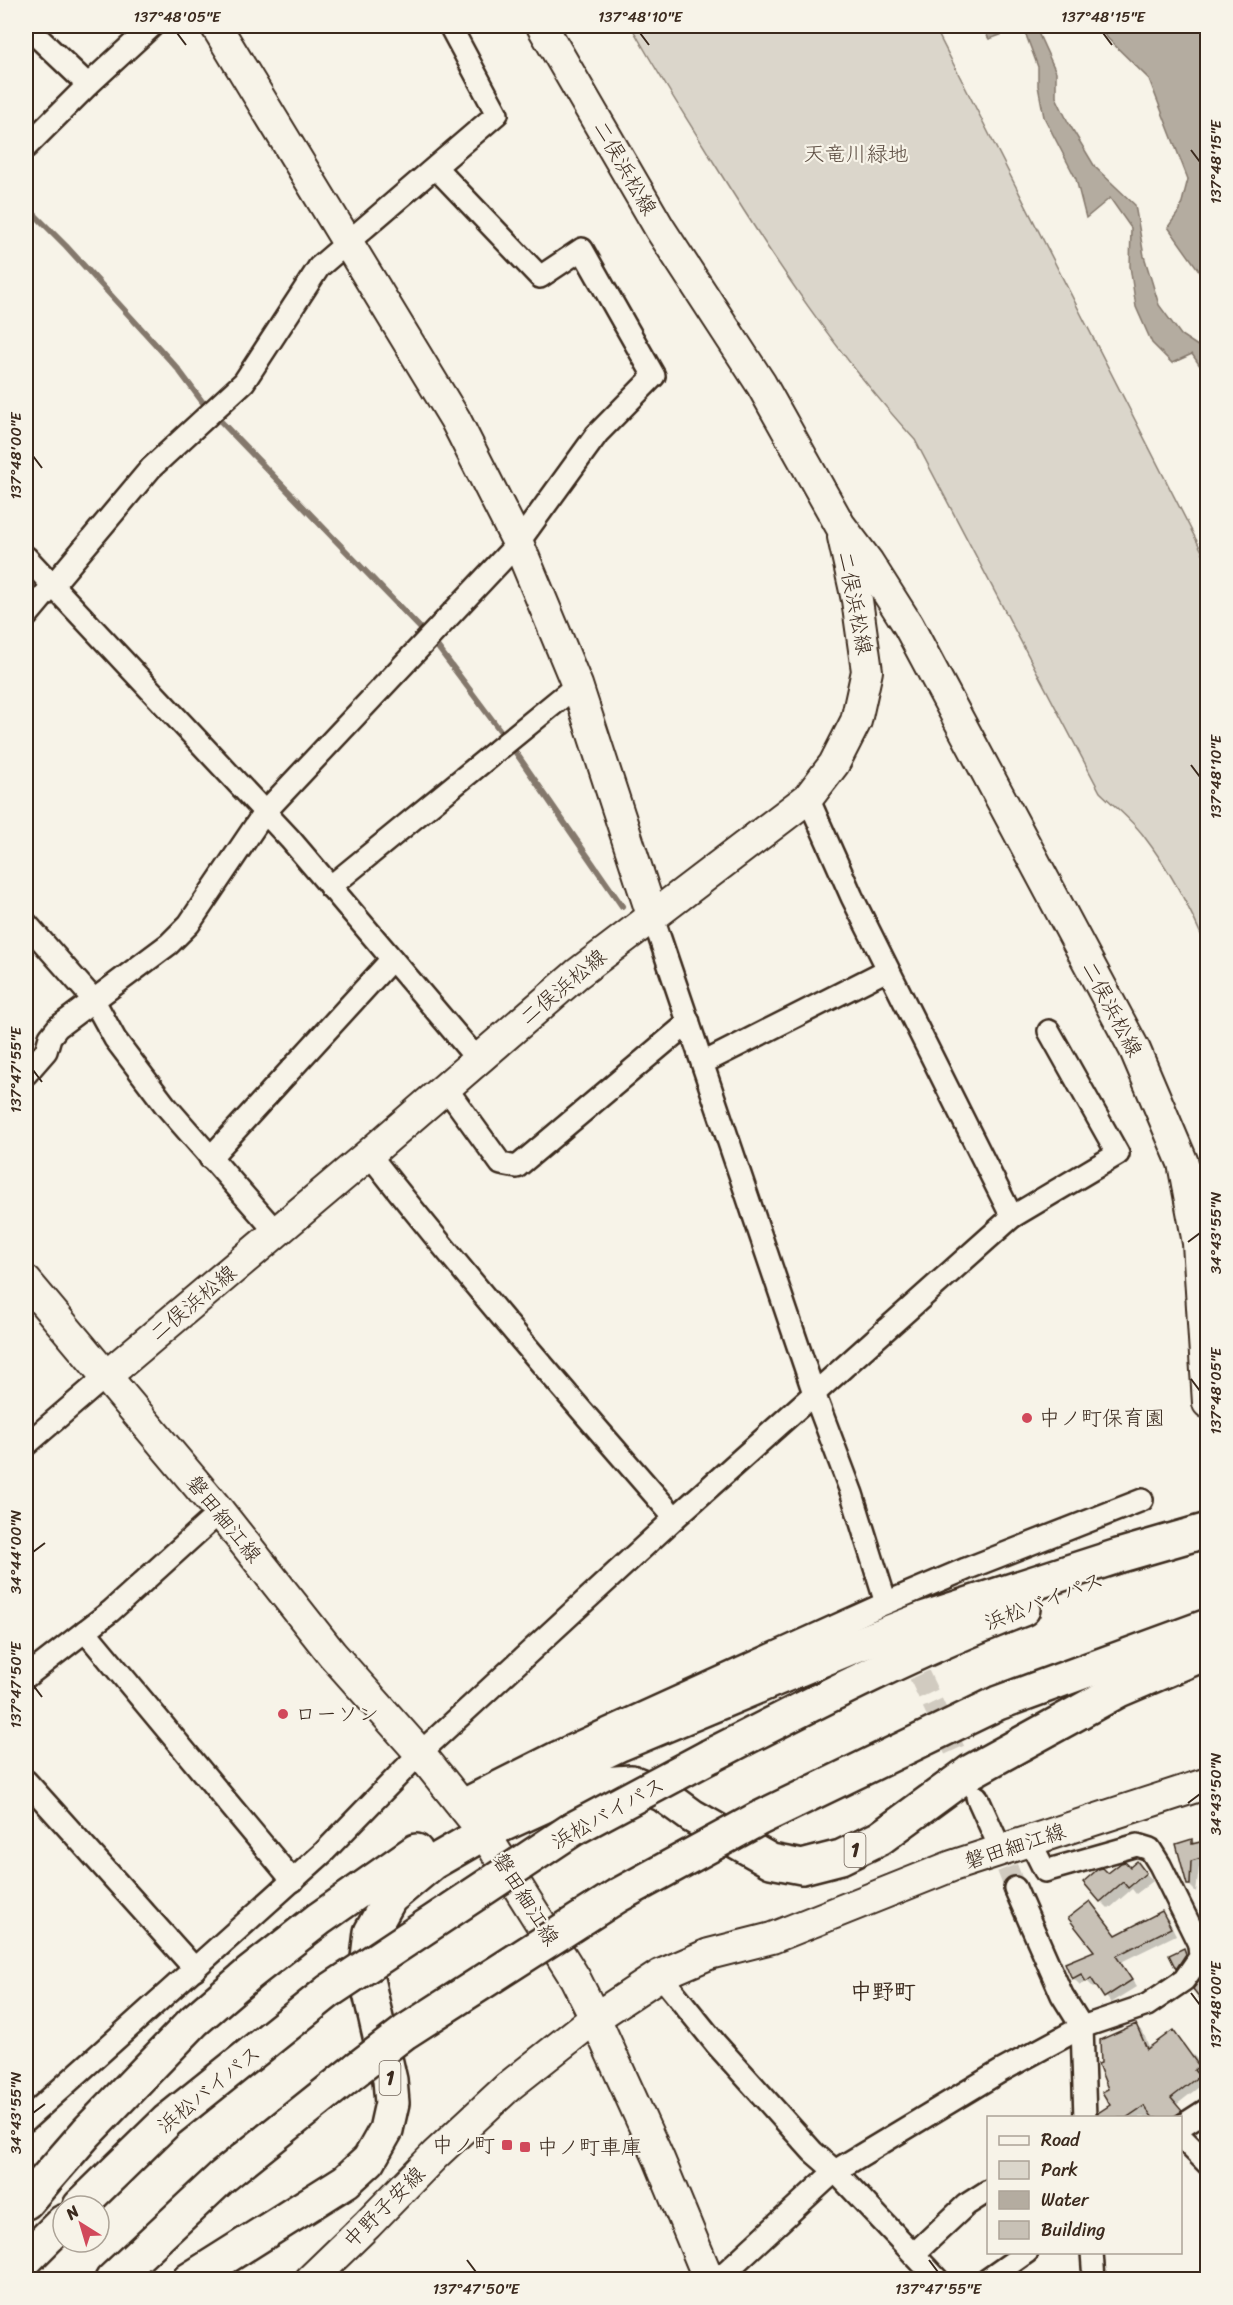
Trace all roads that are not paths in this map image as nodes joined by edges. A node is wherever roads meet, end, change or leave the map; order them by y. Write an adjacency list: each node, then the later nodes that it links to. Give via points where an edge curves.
1 (26, 26): 6 (street)
2 (152, 26): 6 (street)
3 (216, 26): 9 (main road)
4 (450, 26): 8 (street, via 497,114)
5 (542, 26): 10 (main road, 二俣浜松線, via 660,229 761,384)
6 (88, 85): 7 (street)
7 (26, 147)
8 (436, 168): 9 (street); 11 (street, via 540,278 582,249 654,376 597,434)
9 (348, 243): 11 (main road, via 455,419); 13 (street, via 319,267 244,382 151,468)
10 (840, 525): 16 (main road, 二俣浜松線, via 857,600 867,671 856,721 834,764); 37 (main road, 二俣浜松線, via 908,625 1140,1060 1183,1163 1198,1243)
11 (518, 543): 15 (main road); 17 (street)
12 (26, 557): 13 (street)
13 (52, 586): 14 (street); 17 (street)
14 (26, 617)
15 (577, 685): 18 (street); 19 (main road)
16 (808, 798): 19 (main road, 二俣浜松線); 22 (street)
17 (264, 813): 18 (street); 23 (street, via 189,924 169,944)
18 (330, 887): 21 (street)
19 (652, 915): 24 (street); 26 (main road, 二俣浜松線, via 576,974)
20 (26, 923): 23 (street)
21 (392, 958): 26 (street); 31 (street)
22 (888, 970): 27 (street); 32 (street)
23 (93, 999): 28 (street, via 58,1027 46,1050); 31 (street, via 115,1039)
24 (689, 1022): 27 (street); 29 (street, via 517,1167 501,1164)
25 (1048, 1031): 32 (street, via 1118,1154)
26 (478, 1060): 29 (main road, 二俣浜松線)
27 (703, 1063): 36 (street)
28 (26, 1074)
29 (446, 1088): 30 (main road, 二俣浜松線)
30 (369, 1154): 33 (main road, 二俣浜松線); 41 (street, via 517,1336)
31 (210, 1158): 33 (street)
32 (1012, 1217): 36 (street)
33 (277, 1233): 35 (main road, 二俣浜松線)
34 (26, 1281): 35 (main road, 磐田細江線)
35 (105, 1377): 38 (street); 40 (main road, 磐田細江線)
36 (814, 1396): 41 (street); 44 (street, via 852,1494)
37 (1208, 1403)
38 (26, 1445)
39 (1142, 1500): 44 (street)
40 (220, 1512): 46 (street); 49 (main road, 磐田細江線, via 332,1654)
41 (675, 1518): 49 (street)
42 (1208, 1530): 53 (highway, 1, via 926,1618 859,1644 620,1744)
43 (1208, 1539): 71 (highway, 浜松バイパス, bridge, via 968,1630 846,1686 573,1829 329,1991 167,2121)
44 (886, 1603): 53 (street, via 553,1754)
45 (1208, 1626): 78 (highway, 1, bridge, via 998,1703 758,1819 617,1896 405,2031 222,2177)
46 (85, 1631): 48 (street); 56 (street)
47 (1208, 1652): 53 (highway, 1, via 1119,1690 970,1772 880,1838 841,1857 802,1867 771,1861 692,1816 662,1794 631,1782 602,1784 561,1798)
48 (26, 1677)
49 (420, 1753): 53 (main road, 磐田細江線); 56 (street)
50 (26, 1781): 59 (street)
51 (1208, 1783): 55 (main road, 磐田細江線)
52 (977, 1797): 54 (street)
53 (472, 1817): 61 (main road, 磐田細江線, via 575,1977); 72 (highway, 1, via 320,1919 202,2014 87,2132); 79 (highway, 1, via 432,1863 390,1898 371,1932 366,1976 392,2103 386,2130 369,2160 346,2181)
54 (996, 1839)
55 (1030, 1841): 58 (street, via 1044,1871 1137,1845 1150,1849); 60 (main road, 磐田細江線, via 952,1866 772,1938 709,1954)
56 (293, 1881): 59 (street)
57 (1015, 1888): 62 (street, via 1062,1995)
58 (1203, 1943): 62 (street, via 1200,1957 1184,1980 1147,2005)
59 (195, 1969): 63 (street)
60 (660, 1975): 61 (main road, 磐田細江線); 69 (street, via 716,2044 813,2152)
61 (595, 2018): 80 (main road, 中野子安線, via 492,2102); 81 (main road)
62 (1082, 2027): 65 (street); 69 (street)
63 (30, 2108)
64 (1208, 2109): 66 (street)
65 (1086, 2116)
66 (1182, 2126)
67 (1182, 2138): 68 (street)
68 (1208, 2164)
69 (835, 2171): 74 (street); 82 (street)
70 (987, 2192): 74 (street, via 966,2205)
71 (92, 2194)
72 (26, 2202)
73 (51, 2234): 77 (highway)
74 (914, 2254): 83 (street)
75 (1026, 2254): 84 (street)
76 (1092, 2254): 85 (street)
77 (26, 2259)
78 (112, 2280)
79 (189, 2280)
80 (310, 2280)
81 (709, 2280)
82 (717, 2280)
83 (938, 2280)
84 (987, 2280)
85 (1094, 2280)

